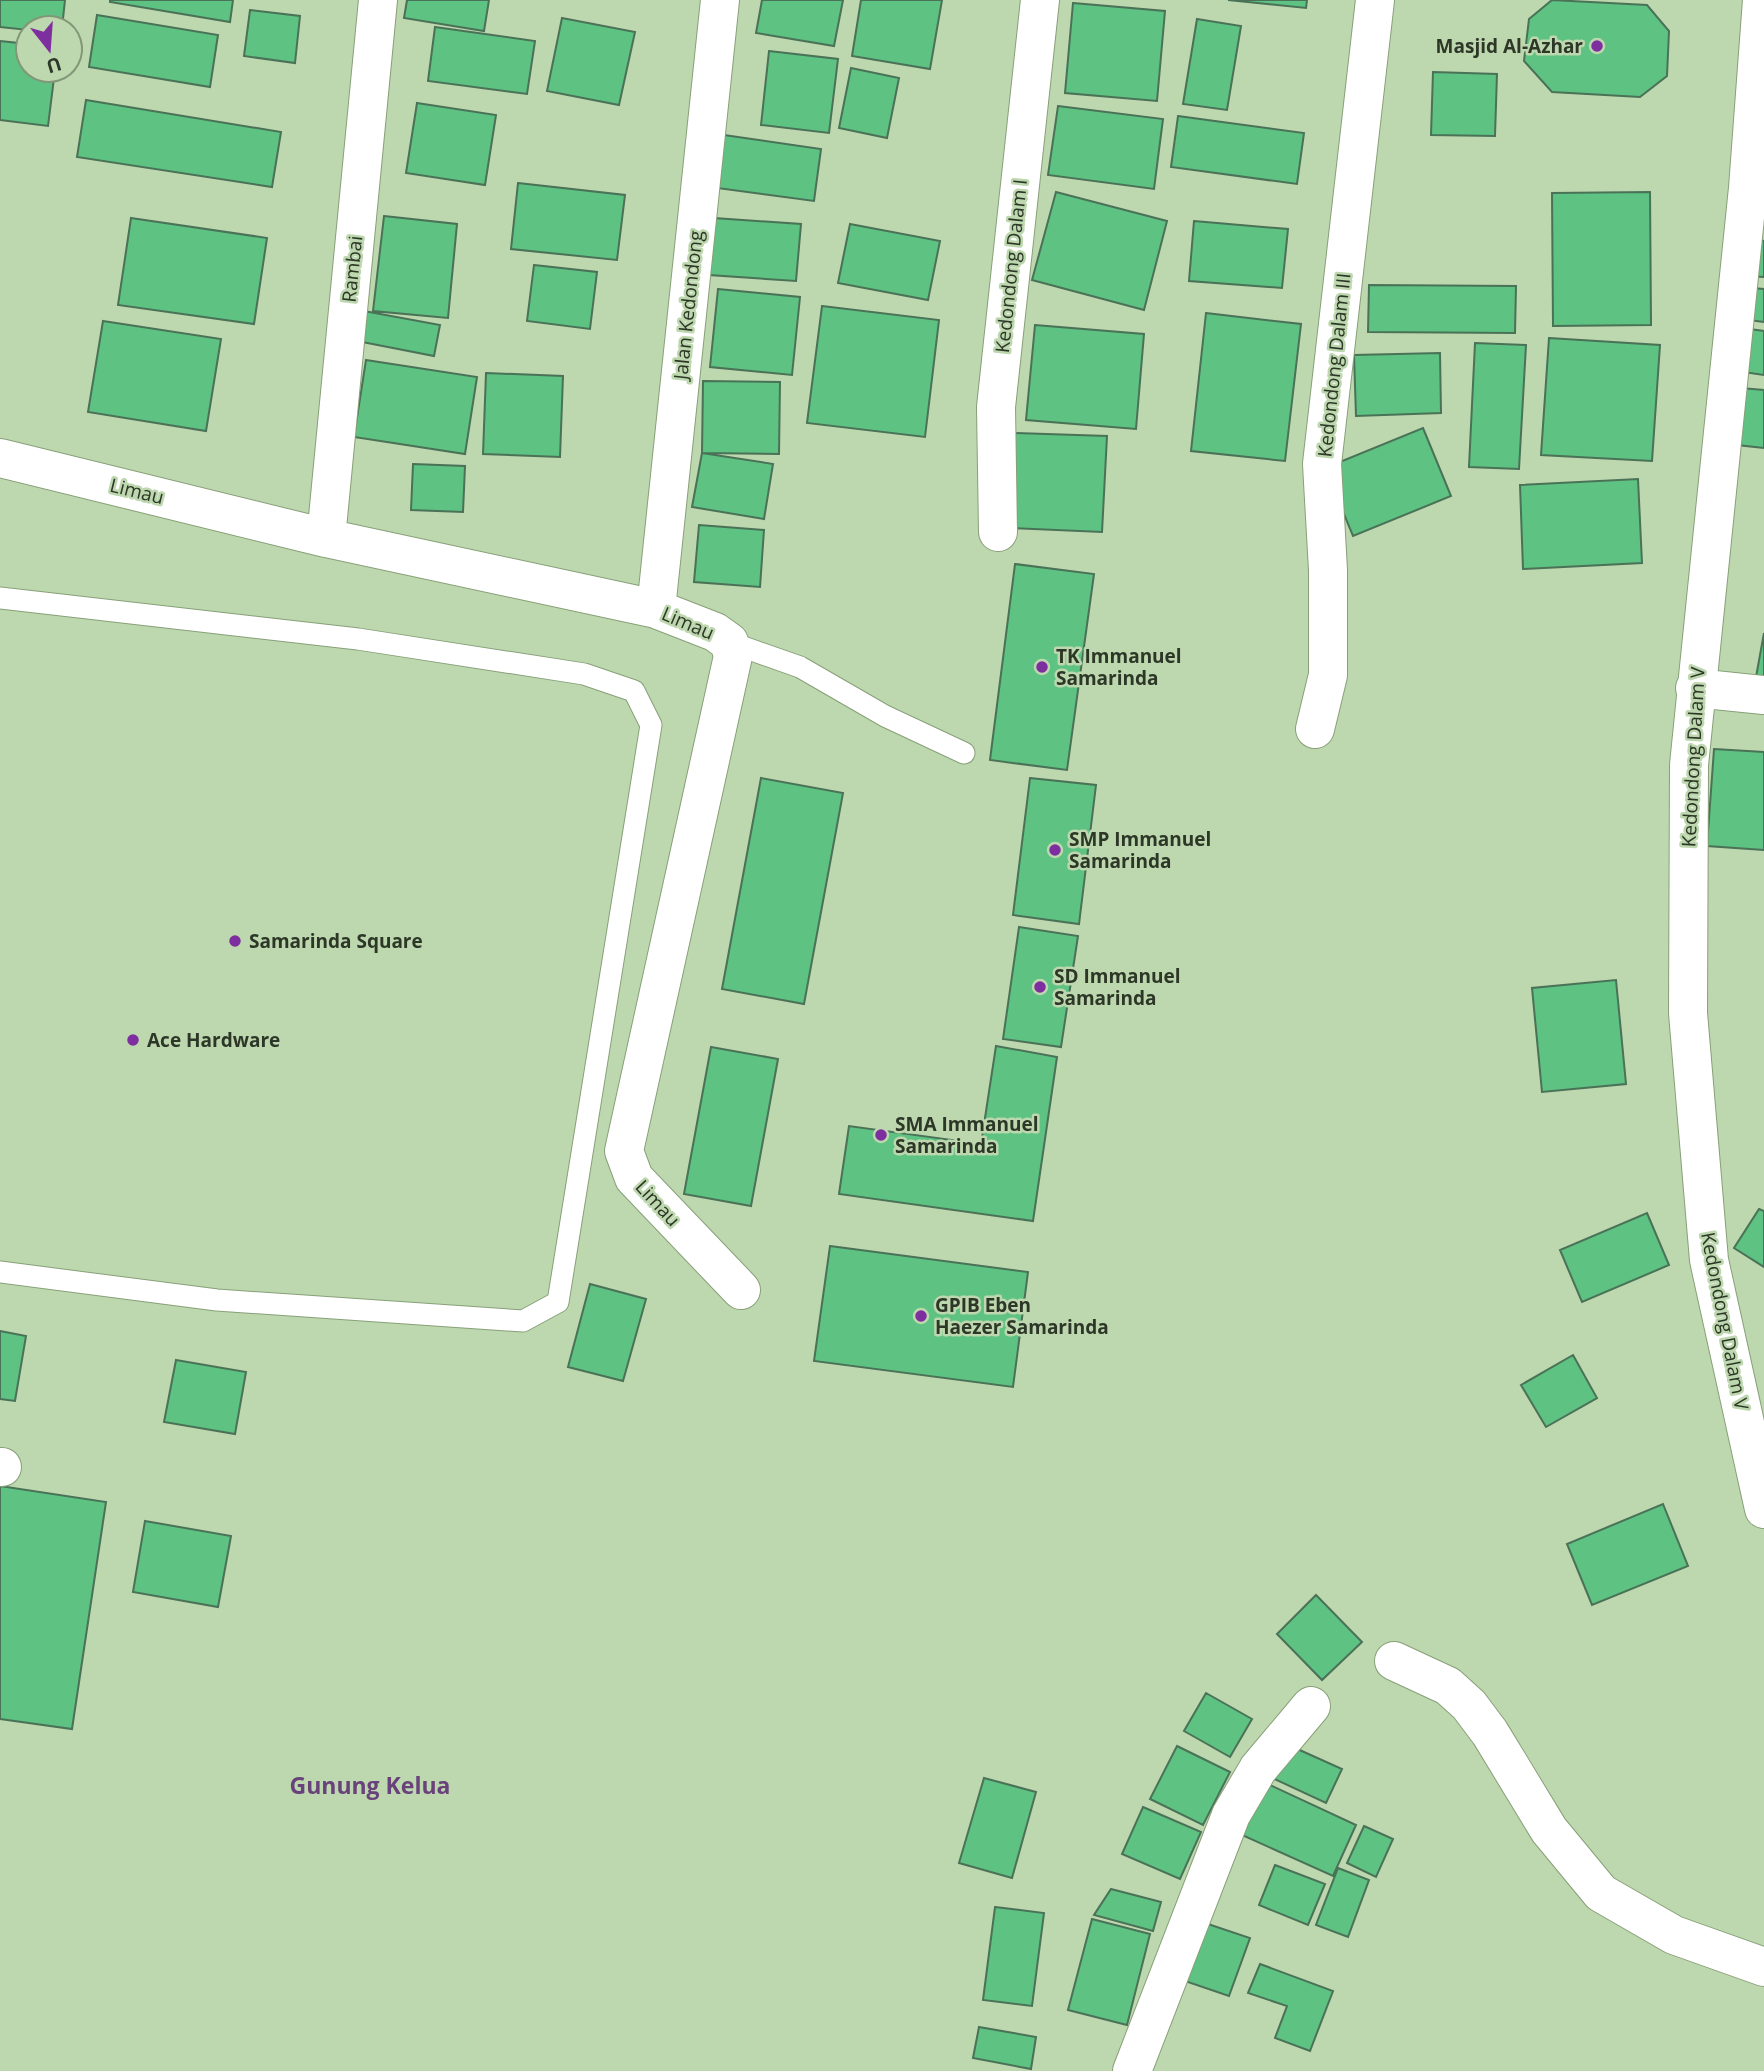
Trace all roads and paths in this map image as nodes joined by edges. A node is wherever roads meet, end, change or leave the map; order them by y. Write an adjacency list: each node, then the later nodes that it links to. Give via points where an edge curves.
1 (378, 0): 9 (street, Rambai)
2 (720, 0): 11 (street, Jalan Kedondong)
3 (1040, 0): 8 (street, Kedondong Dalam I, via 996,407)
4 (1375, 0): 15 (street, Kedondong Dalam III, via 1322,464 1328,675)
5 (1762, 0): 6 (street, Kedondong Dalam V)
6 (1756, 189): 13 (street, Kedondong Dalam V)
7 (0, 458): 9 (street, Limau)
8 (998, 532)
9 (326, 538): 11 (street, Limau)
10 (0, 598): 17 (lane, via 358,639 584,674 634,691 651,725 558,1302 523,1321 217,1300)
11 (656, 609): 12 (street, Limau)
12 (729, 642): 16 (lane, via 800,667 885,716); 18 (street, Limau, via 733,656 624,1151 634,1178)
13 (1695, 688): 14 (street); 19 (street, Kedondong Dalam V, via 1689,765 1690,1040 1709,1260)
14 (1764, 695)
15 (1315, 729)
16 (964, 753)
17 (0, 1272)
18 (741, 1290)
19 (1764, 1509)
20 (1394, 1661): 22 (street, via 1448,1686 1469,1705 1549,1830 1601,1893 1674,1935)
21 (1311, 1706): 23 (street, via 1258,1769 1231,1815)
22 (1764, 1967)
23 (1132, 2071)

